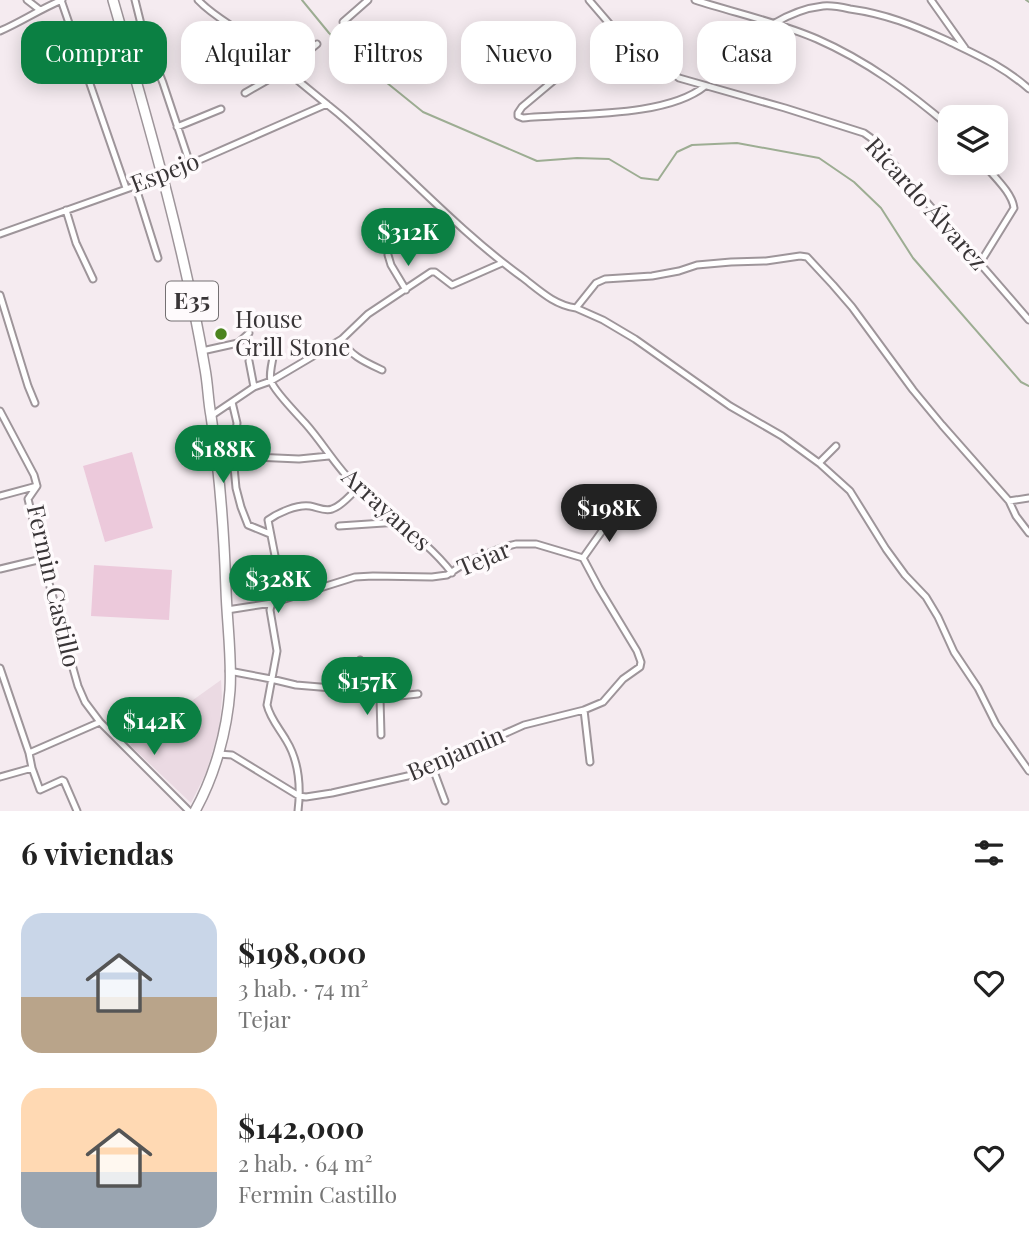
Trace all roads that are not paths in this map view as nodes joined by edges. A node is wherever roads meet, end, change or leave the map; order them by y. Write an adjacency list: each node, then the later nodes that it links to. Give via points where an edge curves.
1 (27, 0): 10 (street)
2 (61, 0): 10 (street); 11 (street)
3 (113, 0): 12 (highway, E35)
4 (135, 0): 31 (street)
5 (198, 0): 13 (street)
6 (368, 0): 14 (street)
7 (589, 0): 25 (street, Ricardo Álvarez, via 613,28 675,75)
8 (695, 0): 15 (street)
9 (931, 0): 19 (street)
10 (40, 10): 17 (street)
11 (68, 21)
12 (119, 21)
13 (223, 21)
14 (344, 21)
15 (763, 21)
16 (778, 21): 19 (street, via 808,8 839,7 895,18)
17 (0, 32)
18 (796, 32): 30 (street, via 876,70)
19 (965, 48): 26 (street)
20 (90, 84): 36 (street)
21 (137, 84): 34 (highway, E35)
22 (261, 84): 27 (street)
23 (302, 84): 28 (street)
24 (549, 84): 25 (street, via 522,107 520,118 637,110)
25 (705, 86): 44 (street, Ricardo Álvarez, via 864,133)
26 (1029, 89)
27 (246, 93)
28 (327, 104): 32 (street, Espejo); 38 (street)
29 (221, 109): 31 (street)
30 (938, 116)
31 (177, 127): 32 (street)
32 (190, 164): 34 (street, Espejo)
33 (993, 175): 44 (street, via 1014,208)
34 (163, 176): 35 (street, Espejo); 53 (highway, E35)
35 (135, 185): 36 (street, Espejo); 42 (street)
36 (127, 188): 37 (street, Espejo)
37 (66, 210): 39 (street, Espejo); 45 (street)
38 (447, 215): 40 (street, via 416,230 410,226); 43 (street)
39 (0, 234)
40 (394, 234)
41 (388, 255): 46 (street)
42 (158, 258)
43 (502, 263): 46 (street, via 452,285 432,272); 48 (street, via 550,299)
44 (980, 263): 49 (street, Ricardo Álvarez)
45 (93, 279)
46 (406, 290): 52 (street, via 368,314)
47 (0, 295): 59 (street)
48 (576, 308): 65 (street, via 635,339); 72 (street, via 600,280 652,276 697,265 807,257 852,307 942,425)
49 (1029, 320)
50 (249, 333): 53 (street, via 238,343)
51 (277, 338): 56 (street)
52 (342, 339): 55 (street, via 354,354); 56 (street)
53 (202, 351): 61 (highway, E35)
54 (249, 361): 57 (street)
55 (383, 370)
56 (271, 381): 57 (street); 64 (street, Arrayanes)
57 (254, 387): 58 (street)
58 (232, 402): 61 (street); 63 (street, via 237,427)
59 (35, 403)
60 (0, 411): 66 (street)
61 (211, 416): 85 (highway, E35)
62 (836, 446): 65 (street)
63 (233, 456): 64 (street); 79 (street, via 236,488 247,523)
64 (329, 456): 67 (street, Arrayanes)
65 (819, 463): 101 (street, via 850,491 886,549 926,597 996,724)
66 (37, 486): 68 (street); 71 (street, Fermin Castillo)
67 (358, 488): 75 (street, Arrayanes); 79 (street, via 332,509 305,505 270,517)
68 (25, 490): 69 (street); 71 (street)
69 (0, 496)
70 (1029, 498): 72 (street)
71 (28, 499): 81 (street, Fermin Castillo)
72 (1009, 500): 74 (street)
73 (614, 514): 80 (street)
74 (1016, 516): 76 (street); 78 (street)
75 (399, 522): 77 (street); 83 (street, Arrayanes)
76 (1029, 524)
77 (340, 526)
78 (1029, 533)
79 (270, 534): 84 (street, via 277,566)
80 (583, 558): 83 (street, Tejar, via 536,544 516,544 467,562); 93 (street, Benjamin, via 641,662 603,702)
81 (42, 559): 82 (street); 94 (street, Fermin Castillo, via 74,677)
82 (0, 569)
83 (452, 573): 84 (street, Tejar, via 355,577)
84 (272, 603): 85 (street, Tejar); 89 (street, via 276,651)
85 (227, 610): 88 (highway, E35)
86 (360, 660): 90 (street)
87 (0, 668): 96 (street)
88 (229, 671): 89 (street); 97 (highway, E35)
89 (271, 679): 90 (street); 103 (street, via 269,713 295,757)
90 (356, 690): 92 (street)
91 (418, 694): 92 (street)
92 (380, 698): 95 (street)
93 (584, 710): 98 (street); 99 (street, Benjamin, via 524,725)
94 (100, 722): 96 (street); 106 (street, Fermin Castillo)
95 (381, 735)
96 (29, 753): 100 (street)
97 (218, 754): 103 (street, via 232,755); 107 (highway, E35)
98 (590, 762)
99 (432, 766): 103 (street, Benjamin, via 412,775); 104 (street)
100 (32, 768): 102 (street); 105 (street, via 40,790 64,781)
101 (1029, 771)
102 (0, 778)
103 (299, 796): 108 (street)
104 (445, 801)
105 (77, 811)
106 (189, 811)
107 (195, 811)
108 (298, 811)

